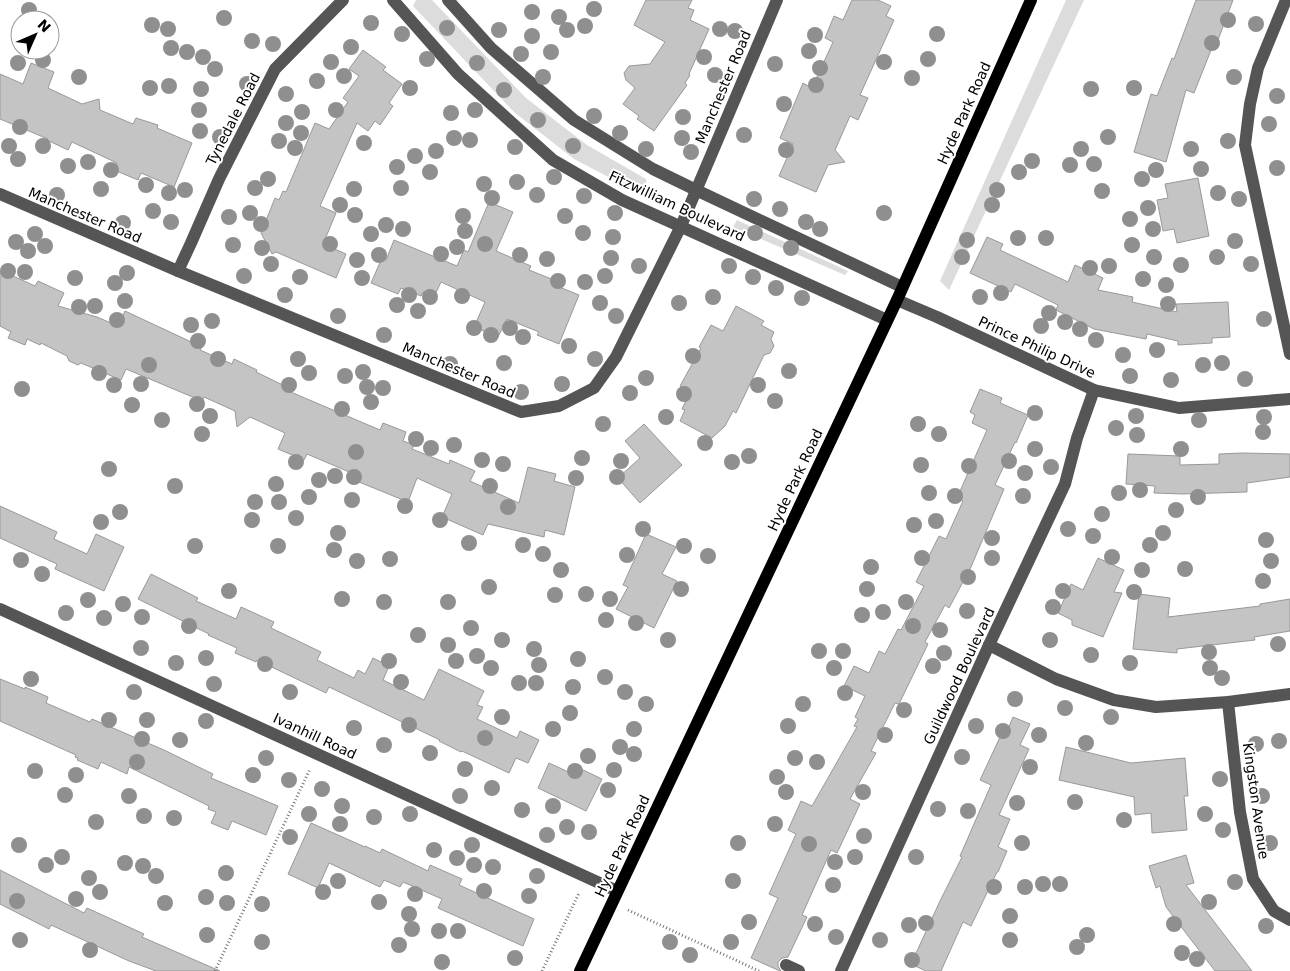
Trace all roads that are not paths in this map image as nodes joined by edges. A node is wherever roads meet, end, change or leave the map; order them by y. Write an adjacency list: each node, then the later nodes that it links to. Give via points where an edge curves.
1 (343, 0): 10 (street, Tynedale Road, via 275,69 218,179)
2 (394, 0): 9 (street, Fitzwilliam Boulevard, via 458,74 553,160 622,200)
3 (448, 0): 7 (street, Fitzwilliam Boulevard, via 491,48 574,120 653,169)
4 (777, 0): 7 (street, Manchester Road)
5 (1031, 0): 11 (main road, Hyde Park Road)
6 (1286, 0): 14 (street, via 1258,68 1245,145)
7 (696, 190): 9 (street, Manchester Road); 11 (street, Fitzwilliam Boulevard)
8 (0, 194): 10 (street, Manchester Road)
9 (681, 226): 10 (street, Manchester Road, via 616,357 594,388 558,406 520,412); 13 (street, Fitzwilliam Boulevard)
10 (178, 271)
11 (902, 288): 12 (main road, Hyde Park Road)
12 (896, 300): 13 (main road, Hyde Park Road); 15 (street, Prince Philip Drive)
13 (887, 320): 21 (main road, Hyde Park Road)
14 (1290, 354)
15 (1094, 390): 16 (street, Prince Philip Drive, via 1178,408); 18 (street, Guildwood Boulevard, via 1065,484)
16 (1290, 399)
17 (0, 609): 21 (street, Ivanhill Road)
18 (989, 645): 20 (street, via 1056,679 1114,700 1156,707); 26 (street, Guildwood Boulevard)
19 (1290, 694): 20 (street)
20 (1228, 702): 22 (street, Kingston Avenue, via 1240,812 1253,879 1274,911)
21 (617, 891): 24 (main road, Hyde Park Road)
22 (1290, 920)
23 (786, 965): 25 (street)
24 (580, 971)
25 (799, 971)
26 (841, 971)

